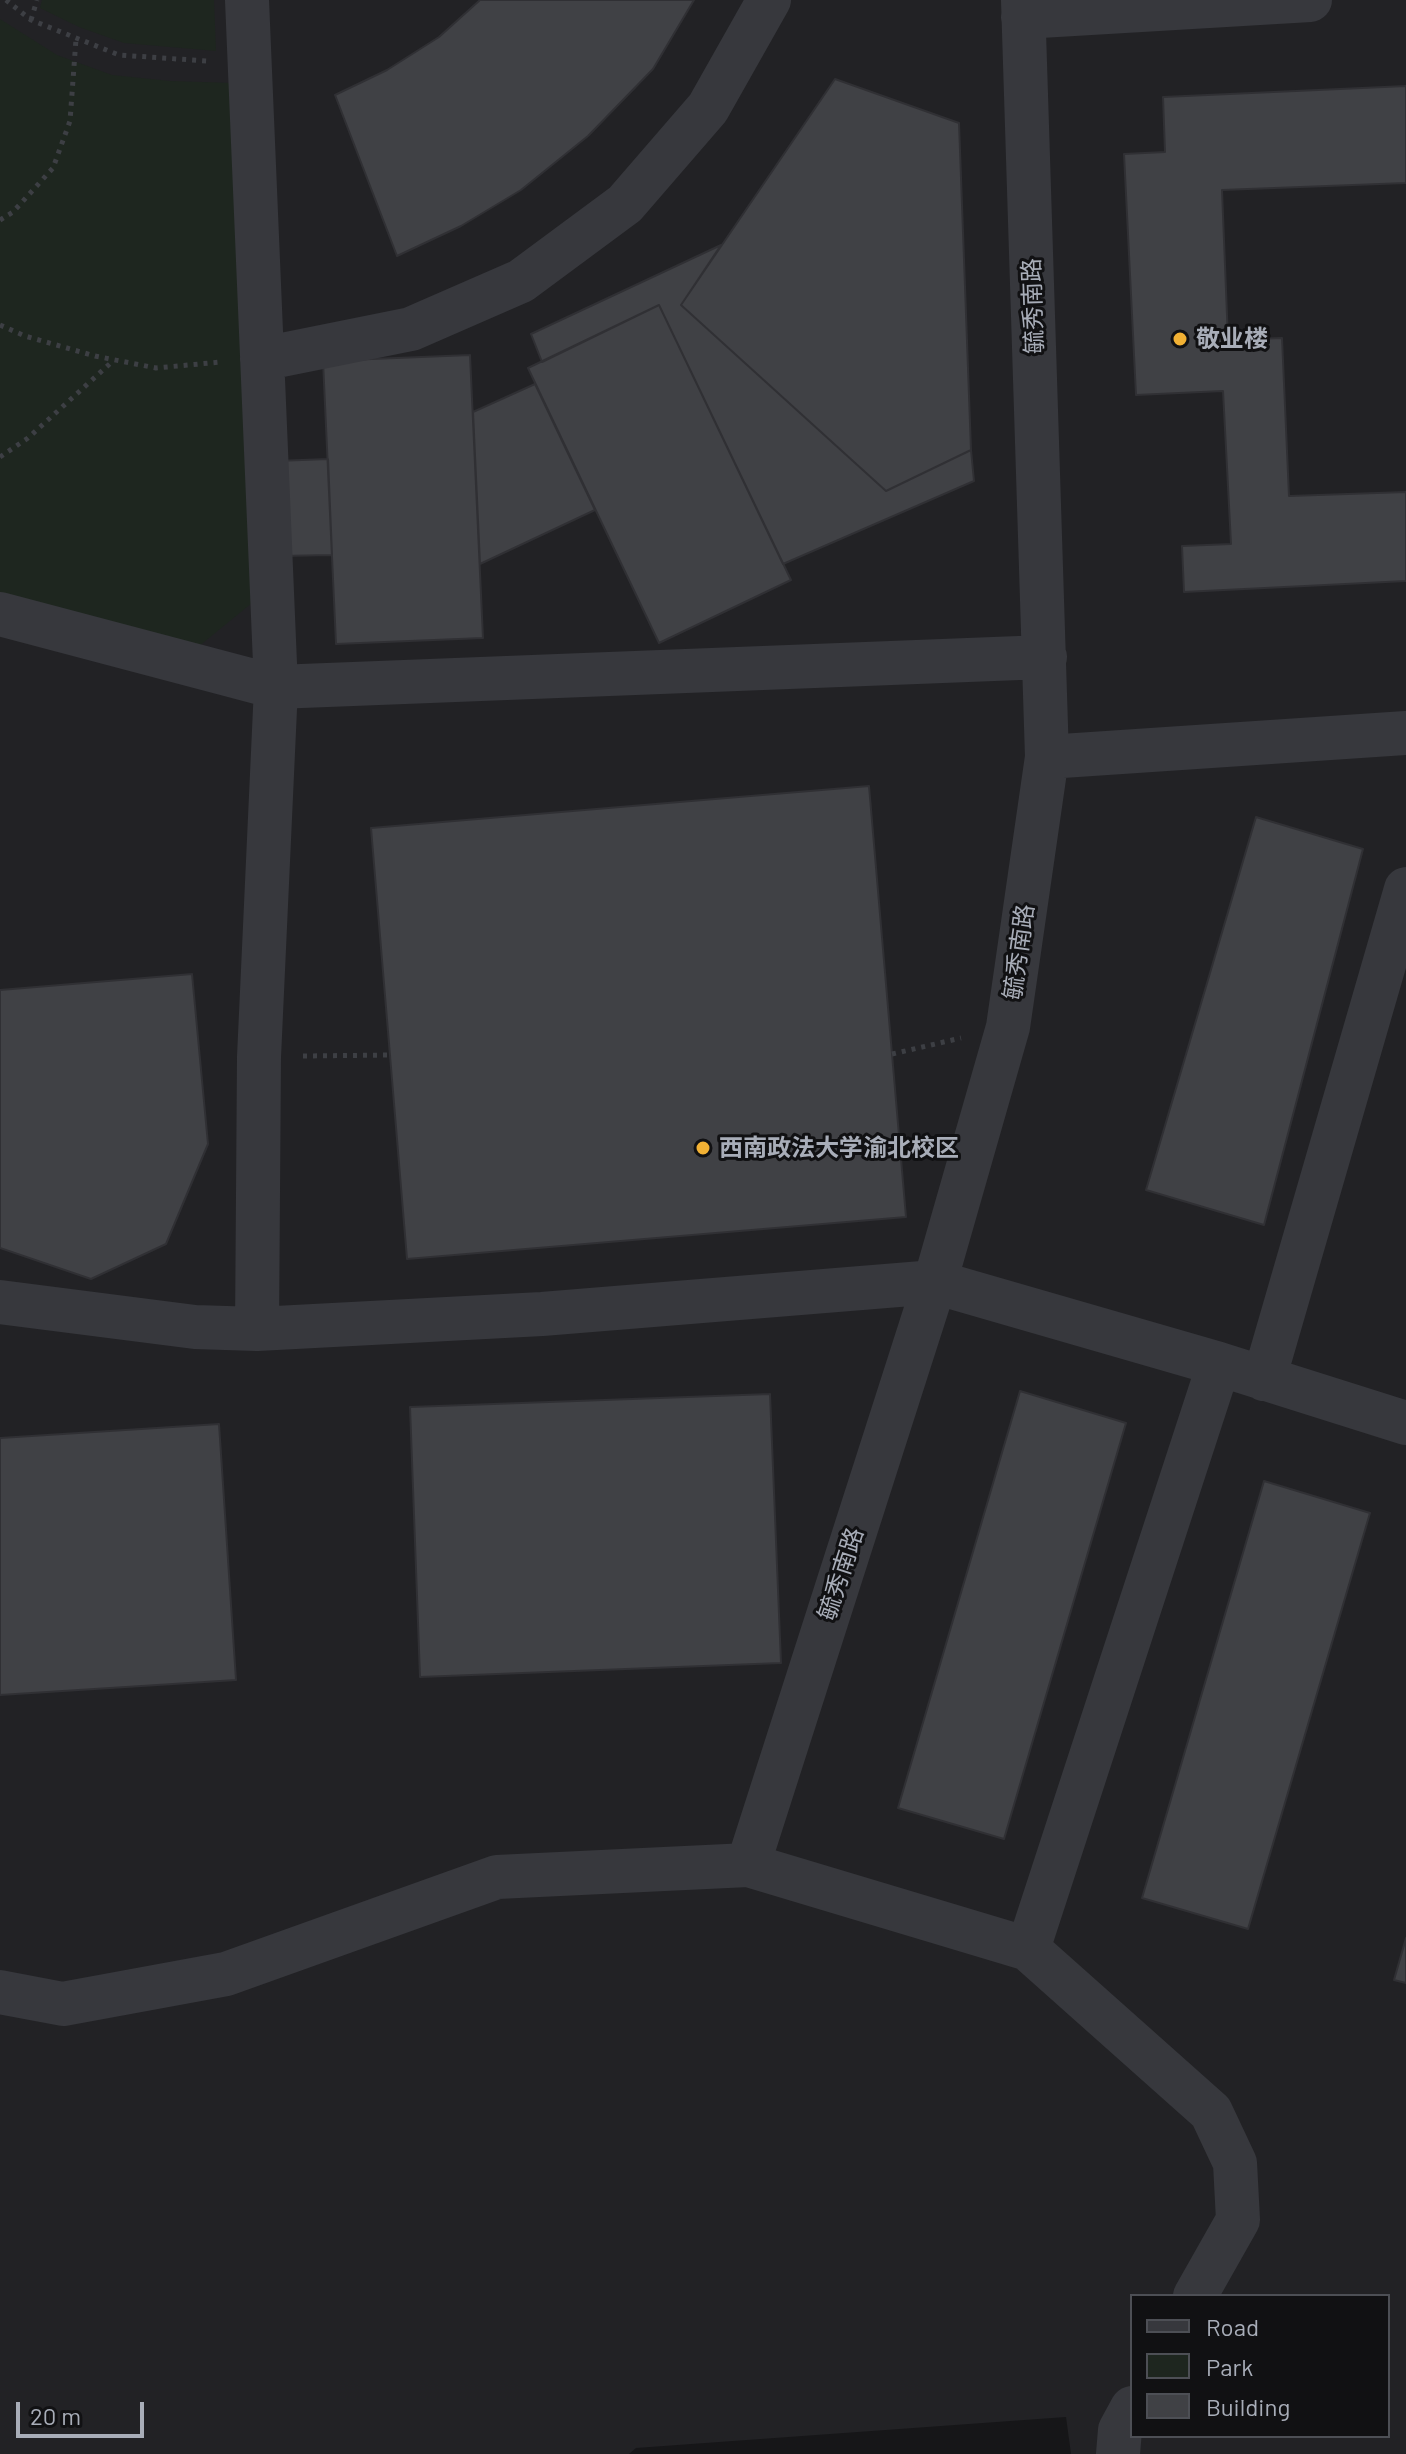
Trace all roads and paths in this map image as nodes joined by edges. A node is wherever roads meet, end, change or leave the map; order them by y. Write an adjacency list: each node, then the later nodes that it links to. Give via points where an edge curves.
1 (6, 0): 7 (path)
2 (37, 0): 7 (path)
3 (247, 0): 9 (street)
4 (769, 0): 12 (street, via 708,108 625,204 521,281 411,329)
5 (1310, 0): 6 (street)
6 (1023, 8): 16 (street, 毓秀南路)
7 (31, 20): 8 (path)
8 (76, 38): 9 (path, via 119,55); 10 (path, via 70,121 53,168)
9 (250, 61): 12 (street)
10 (0, 220)
11 (0, 325): 13 (path)
12 (262, 359): 13 (path, via 156,368); 17 (street)
13 (114, 360): 14 (path)
14 (0, 457)
15 (0, 614): 17 (street)
16 (1045, 657): 17 (street); 19 (street, 毓秀南路)
17 (276, 687): 24 (street)
18 (1406, 733): 19 (street)
19 (1047, 757): 21 (street, 毓秀南路)
20 (1406, 889): 29 (street)
21 (1008, 1027): 22 (path); 25 (street, 毓秀南路)
22 (892, 1054)
23 (390, 1055): 24 (path)
24 (259, 1057): 27 (street)
25 (935, 1282): 27 (street, via 542,1314); 28 (street); 31 (street, 毓秀南路)
26 (0, 1302): 27 (street, via 195,1327)
27 (257, 1329)
28 (1219, 1364): 29 (street); 32 (street)
29 (1264, 1379): 30 (street)
30 (1406, 1423)
31 (748, 1865): 32 (street); 33 (street, via 497,1877 226,1974 63,2004)
32 (1028, 1949): 34 (street, via 1211,2112 1235,2163 1238,2220)
33 (0, 1992)
34 (1196, 2294)
35 (1130, 2412): 36 (street, via 1120,2430)
36 (1118, 2454)

